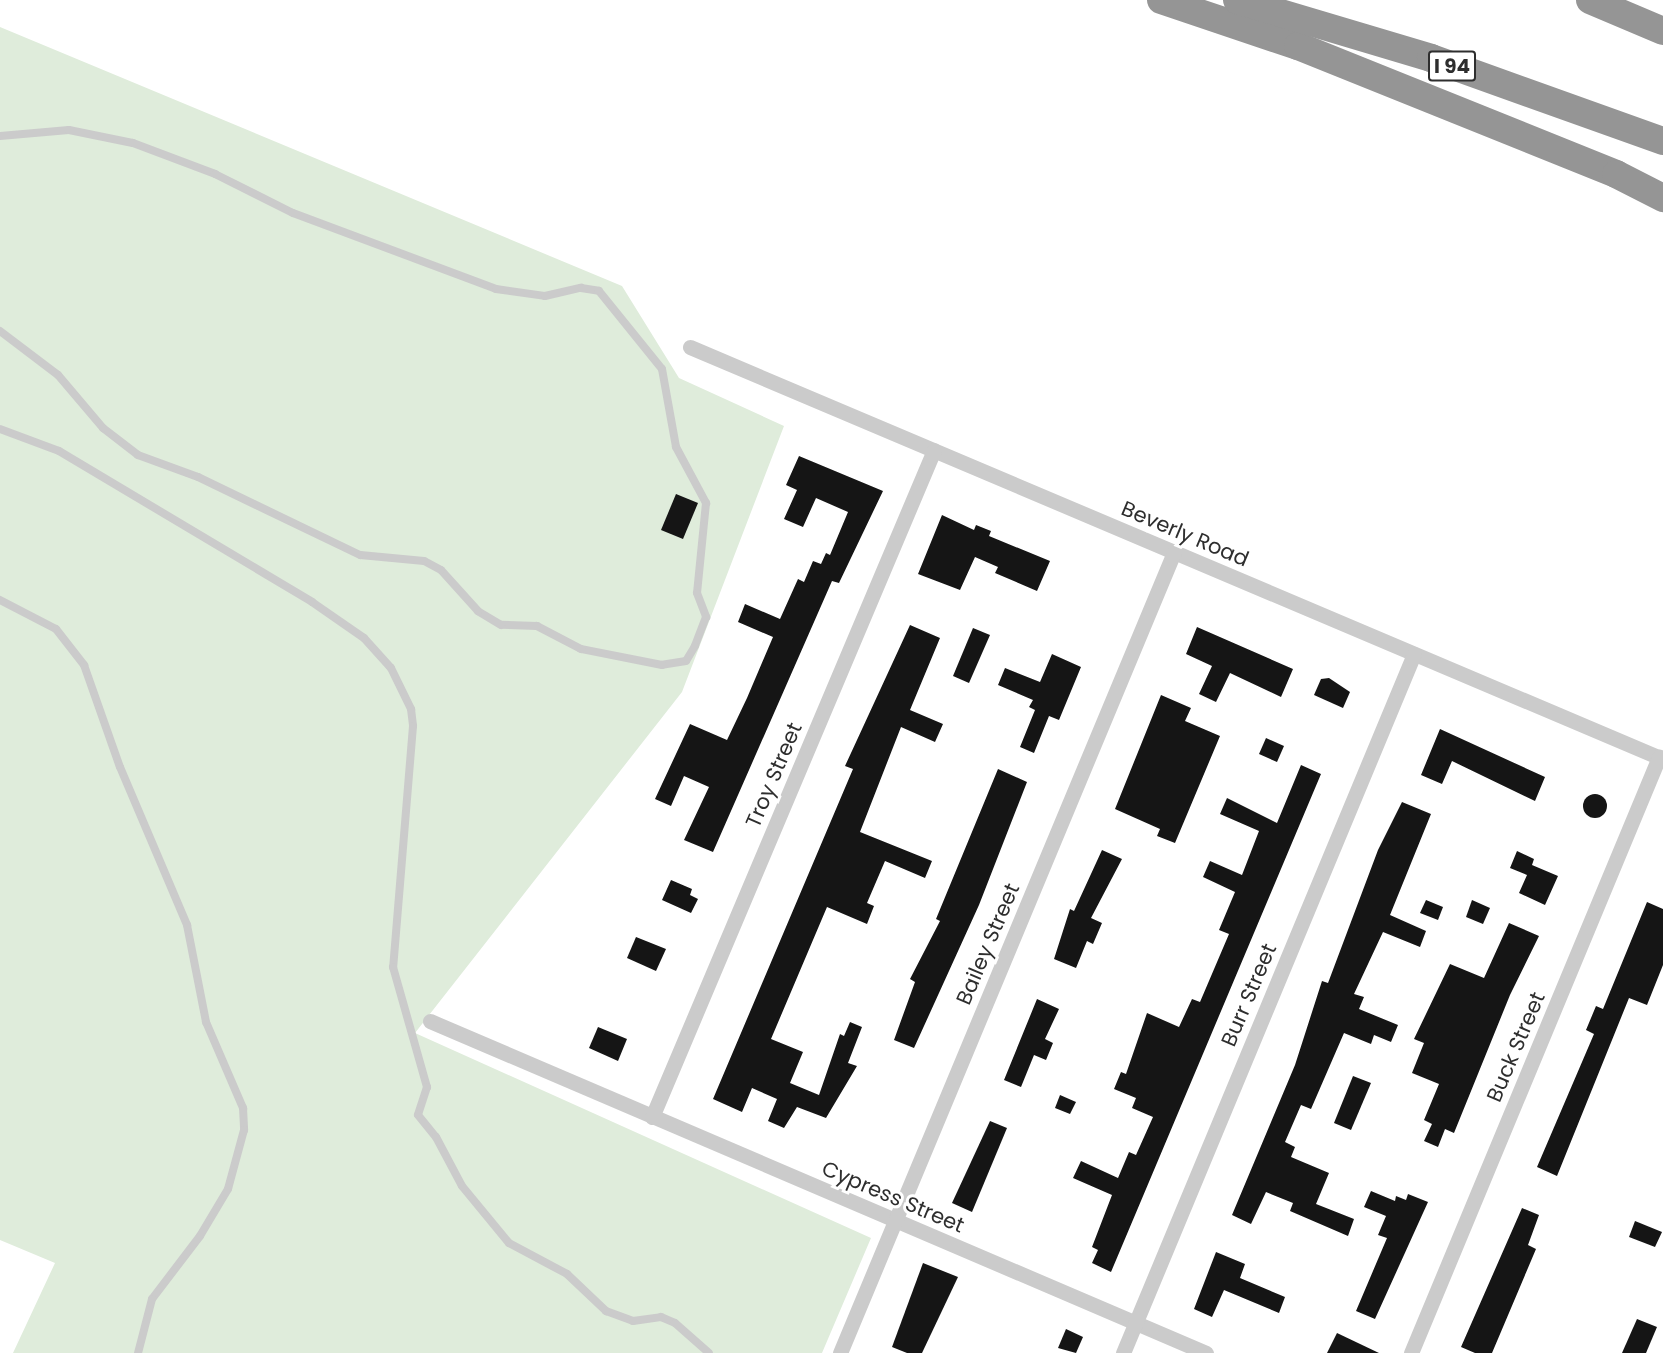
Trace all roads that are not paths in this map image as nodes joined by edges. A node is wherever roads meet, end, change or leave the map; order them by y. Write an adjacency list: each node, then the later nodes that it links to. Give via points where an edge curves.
1 (1161, 0): 7 (highway, via 1298,46 1616,174)
2 (1238, 0): 6 (highway, I 94, via 1431,58)
3 (1590, 0): 4 (highway)
4 (1663, 32)
5 (0, 136): 8 (lane, via 69,130 133,143 215,174 293,213 495,289 545,296 581,288 599,291 662,369 676,447 706,503 696,593 706,617 692,652 678,665 662,665 580,649 537,626 501,625 478,611 441,570 424,561 360,555 198,477 147,460 103,428 45,364)
6 (1663, 141)
7 (1663, 198)
8 (0, 331)
9 (690, 346): 11 (street, Beverly Road)
10 (0, 429): 21 (lane, via 59,451 312,602 364,638 391,668 411,709 413,726 393,967 427,1087 418,1115 436,1137 462,1186 509,1243 567,1274 606,1311 633,1321 661,1317 675,1323)
11 (934, 450): 12 (street, Beverly Road); 17 (street, Troy Street)
12 (1174, 552): 14 (street, Beverly Road); 18 (street, Bailey Street)
13 (0, 600): 20 (lane, via 56,629 84,665 120,767 187,925 206,1022 243,1108 244,1130 228,1189 200,1236 152,1299)
14 (1414, 654): 15 (street, Beverly Road); 19 (street, Burr Street)
15 (1661, 758): 25 (street, Buck Street)
16 (430, 1021): 17 (street, Cypress Street)
17 (652, 1117): 18 (street, Cypress Street)
18 (895, 1221): 19 (street, Cypress Street); 22 (street, Bailey Street)
19 (1136, 1323): 23 (street, Burr Street); 24 (street, Cypress Street)
20 (138, 1353)
21 (709, 1353)
22 (840, 1353)
23 (1123, 1353)
24 (1206, 1353)
25 (1411, 1353)

